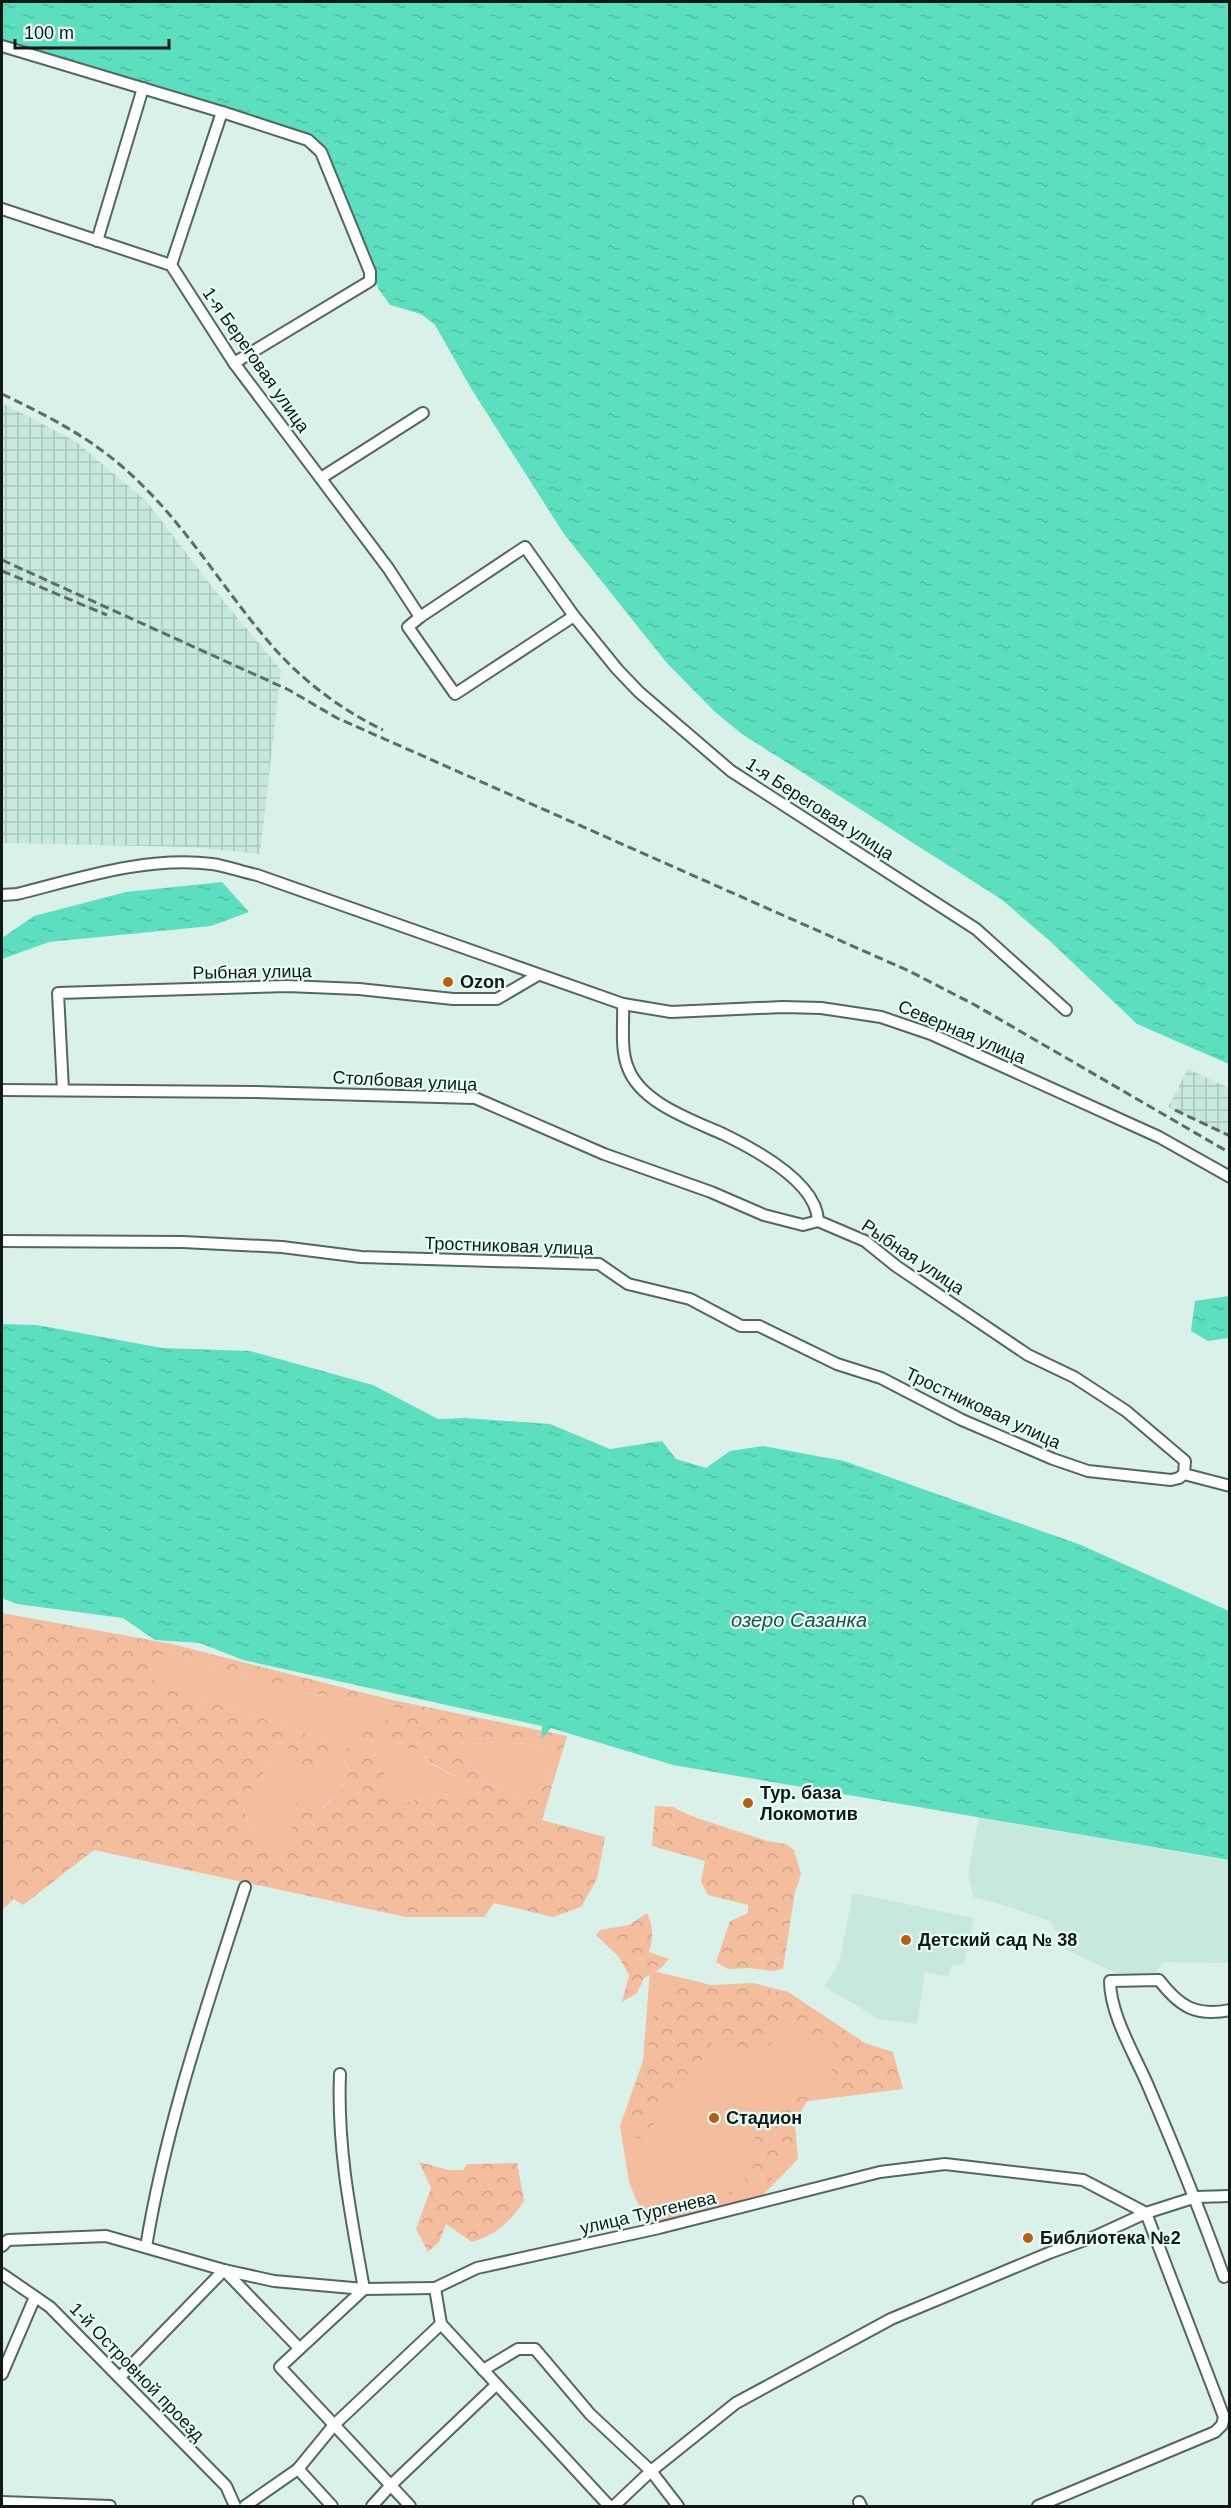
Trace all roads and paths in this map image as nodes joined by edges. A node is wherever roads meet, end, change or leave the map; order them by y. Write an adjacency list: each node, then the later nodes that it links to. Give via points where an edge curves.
1 (2, 46): 2 (street)
2 (143, 88): 3 (street); 5 (street)
3 (222, 112): 6 (street); 7 (street, via 308,140 321,152 370,272 370,281 363,286)
4 (2, 209): 5 (street)
5 (97, 242): 6 (street)
6 (171, 266): 7 (street, 1-я Береговая улица)
7 (234, 363): 9 (street, 1-я Береговая улица)
8 (423, 413): 9 (street)
9 (321, 478): 11 (street, 1-я Береговая улица)
10 (574, 616): 11 (street, 1-я Береговая улица, via 525,547); 11 (street, via 455,694 408,627); 15 (street, 1-я Береговая улица, via 639,692 731,771 976,929)
11 (420, 617)
12 (2, 895): 13 (street, via 129,867 165,862 213,864 257,875)
13 (538, 975): 14 (street); 17 (street, Рыбная улица, via 497,999 287,986 58,993)
14 (623, 1004): 18 (street, Северная улица, via 671,1012 821,1008 880,1017 931,1034 1159,1137); 19 (street, via 627,1067 639,1087 690,1122 724,1135 783,1169 814,1204)
15 (1066, 1010)
16 (2, 1090): 17 (street, Столбовая улица)
17 (63, 1090): 19 (street, Столбовая улица, via 475,1098 604,1154 764,1215 803,1225)
18 (1230, 1178)
19 (818, 1221): 21 (street, Рыбная улица, via 865,1240 896,1266 1028,1355 1074,1377 1126,1411 1185,1461)
20 (2, 1241): 21 (street, Тростниковая улица, via 183,1242 282,1247 361,1257 600,1264 628,1284 690,1299 741,1326 759,1326 837,1364 880,1378 962,1420 1088,1471 1171,1480)
21 (1184, 1474): 22 (street)
22 (1230, 1486)
23 (245, 1887): 30 (street, via 164,2159)
24 (1230, 2010): 27 (street, via 1199,2012 1176,2001 1159,1980 1110,1981 1110,1992 1126,2036)
25 (340, 2074): 35 (street, via 342,2168)
26 (1230, 2196): 27 (street)
27 (1196, 2197): 28 (street); 33 (street)
28 (1146, 2213): 34 (street, улица Тургенева, via 1083,2180 945,2164 880,2172 659,2228 477,2268); 45 (street, via 891,2319 736,2403); 57 (street, via 1224,2417 1222,2425 1215,2432)
29 (2, 2246): 30 (street, via 8,2240 106,2236)
30 (146, 2247): 31 (street)
31 (224, 2270): 35 (street, via 274,2281); 38 (street); 41 (street)
32 (2, 2274): 36 (street, 1-й Островной проезд)
33 (1224, 2277)
34 (435, 2288): 35 (street); 37 (street)
35 (364, 2289): 38 (street)
36 (35, 2297): 40 (street); 41 (street, 1-й Островной проезд)
37 (441, 2324): 39 (street); 43 (street)
38 (299, 2348): 43 (street, via 280,2367)
39 (483, 2370): 42 (street); 45 (street, via 518,2349 535,2349 590,2414)
40 (2, 2374)
41 (120, 2377): 49 (street, 1-й Островной проезд, via 226,2486)
42 (496, 2385): 46 (street); 54 (street)
43 (334, 2425): 44 (street); 46 (street)
44 (298, 2469): 50 (street); 51 (street)
45 (651, 2471): 55 (street); 56 (street)
46 (391, 2485): 52 (street); 53 (street)
47 (2, 2502): 48 (street)
48 (110, 2506)
49 (235, 2506)
50 (245, 2506)
51 (332, 2506)
52 (372, 2506)
53 (410, 2506)
54 (609, 2506)
55 (614, 2506)
56 (678, 2506)
57 (1038, 2506)

